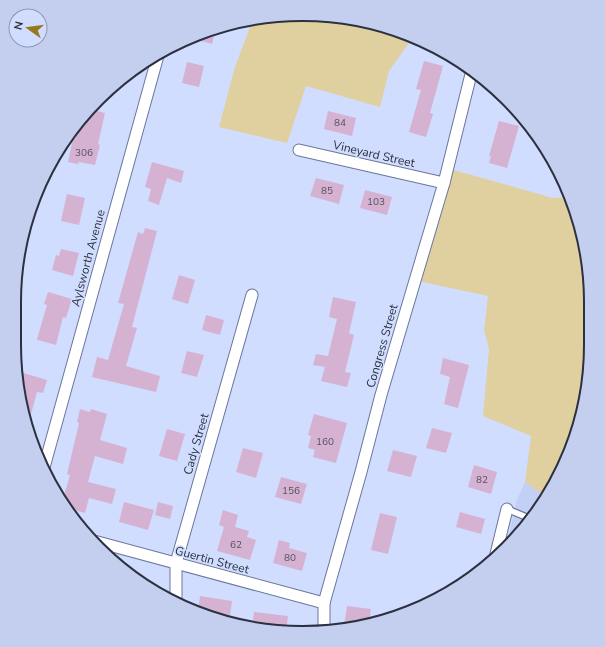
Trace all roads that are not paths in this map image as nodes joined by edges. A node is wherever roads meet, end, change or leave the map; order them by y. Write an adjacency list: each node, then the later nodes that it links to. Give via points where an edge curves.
1 (156, 62): 6 (street, Aylsworth Avenue)
2 (470, 76): 4 (street, Congress Street)
3 (298, 150): 4 (street, Vineyard Street)
4 (444, 183): 13 (street, Congress Street, via 381,395)
5 (252, 294): 11 (street, Cady Street)
6 (46, 460)
7 (507, 509): 8 (lane); 10 (street)
8 (525, 517)
9 (102, 543): 11 (street, Guertin Street)
10 (497, 548)
11 (176, 563): 12 (street, Cady Street); 13 (street, Guertin Street)
12 (176, 596)
13 (324, 603): 14 (street, Congress Street)
14 (324, 625)

